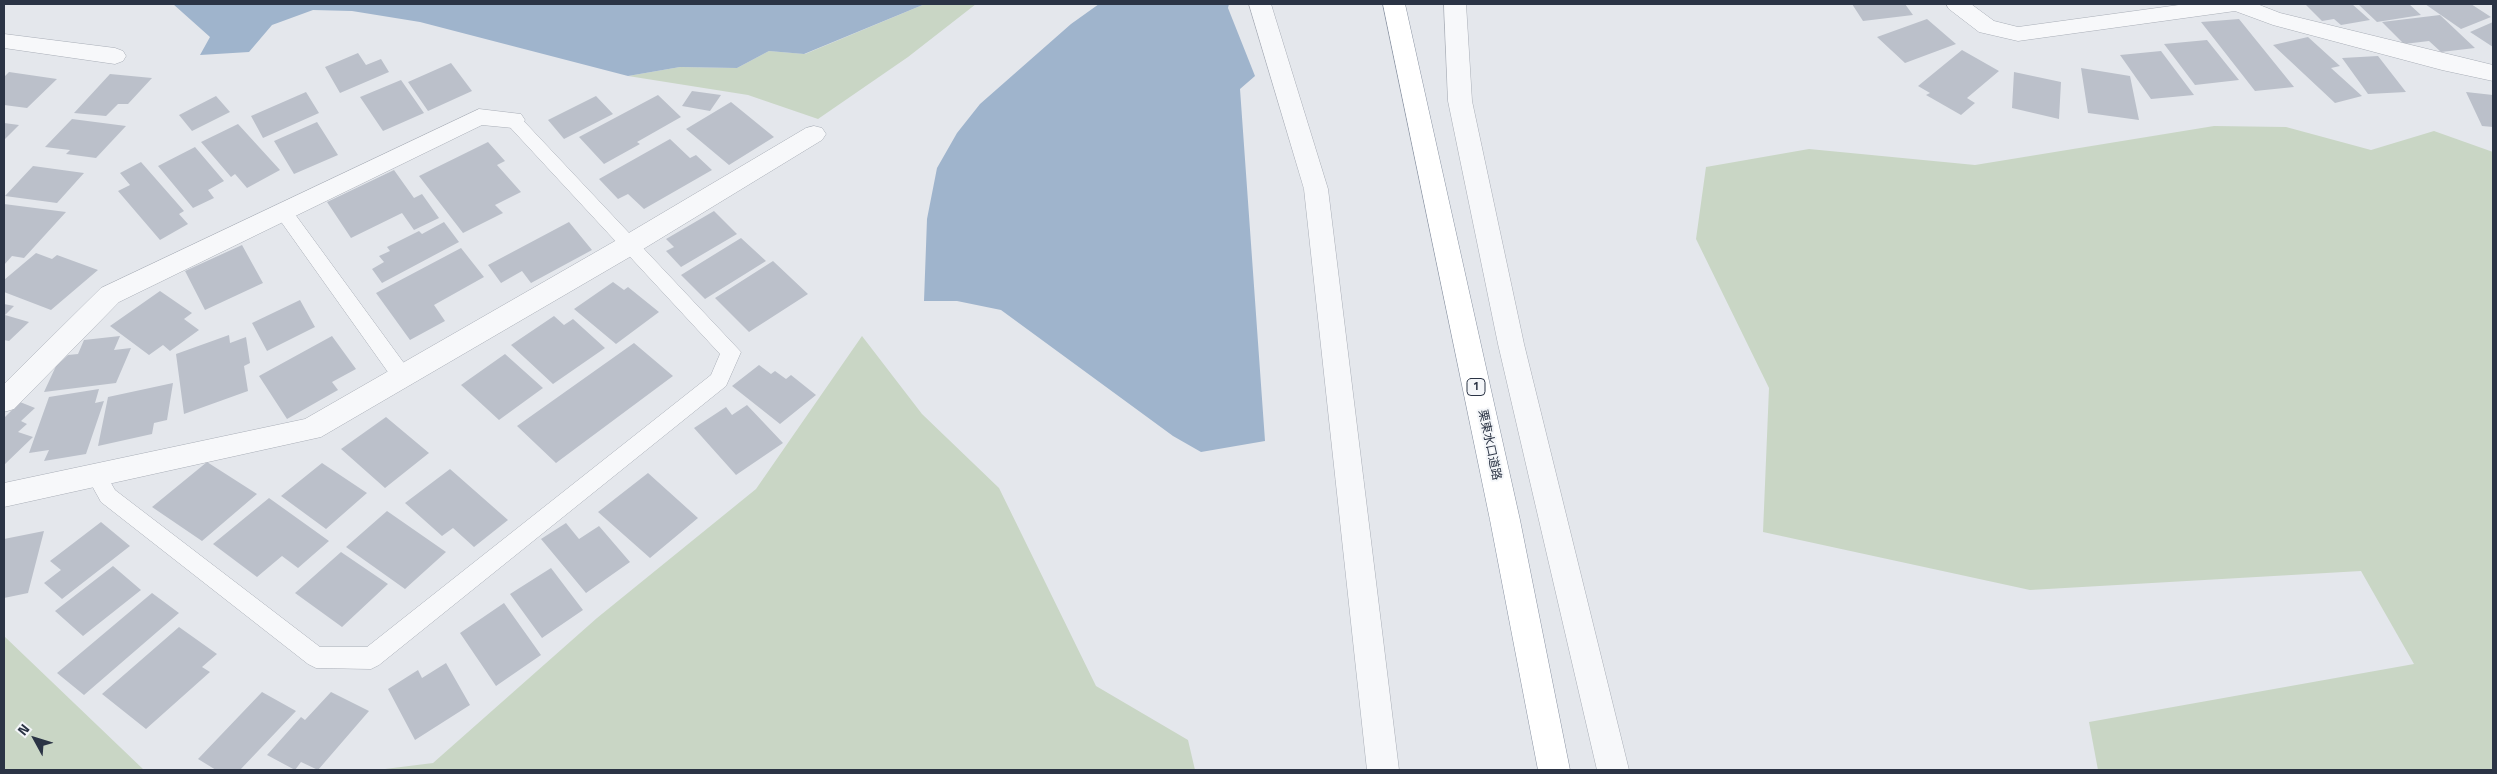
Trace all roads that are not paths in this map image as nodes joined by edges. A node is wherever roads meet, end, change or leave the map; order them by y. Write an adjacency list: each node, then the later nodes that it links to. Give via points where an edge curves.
1 (1260, 4): 17 (street, via 1316,189)
2 (1394, 4): 18 (highway, 栗東水口道路 / 1, via 1505,520)
3 (1455, 4): 19 (street, via 1460,101 1511,344)
4 (1957, 4): 5 (street, via 1987,27 2018,34)
5 (2237, 4): 8 (street, via 2273,18)
6 (4, 41): 7 (street)
7 (115, 56)
8 (2493, 73)
9 (512, 120): 11 (street, via 478,117); 12 (lane)
10 (814, 134): 12 (street)
11 (284, 211): 13 (lane); 14 (street, via 110,295)
12 (630, 244): 13 (street); 15 (lane, via 731,352 719,380 371,658 316,657 108,496)
13 (402, 376): 15 (street, via 311,429)
14 (4, 401)
15 (96, 475): 16 (street)
16 (4, 494)
17 (1382, 770)
18 (1554, 770)
19 (1613, 770)

